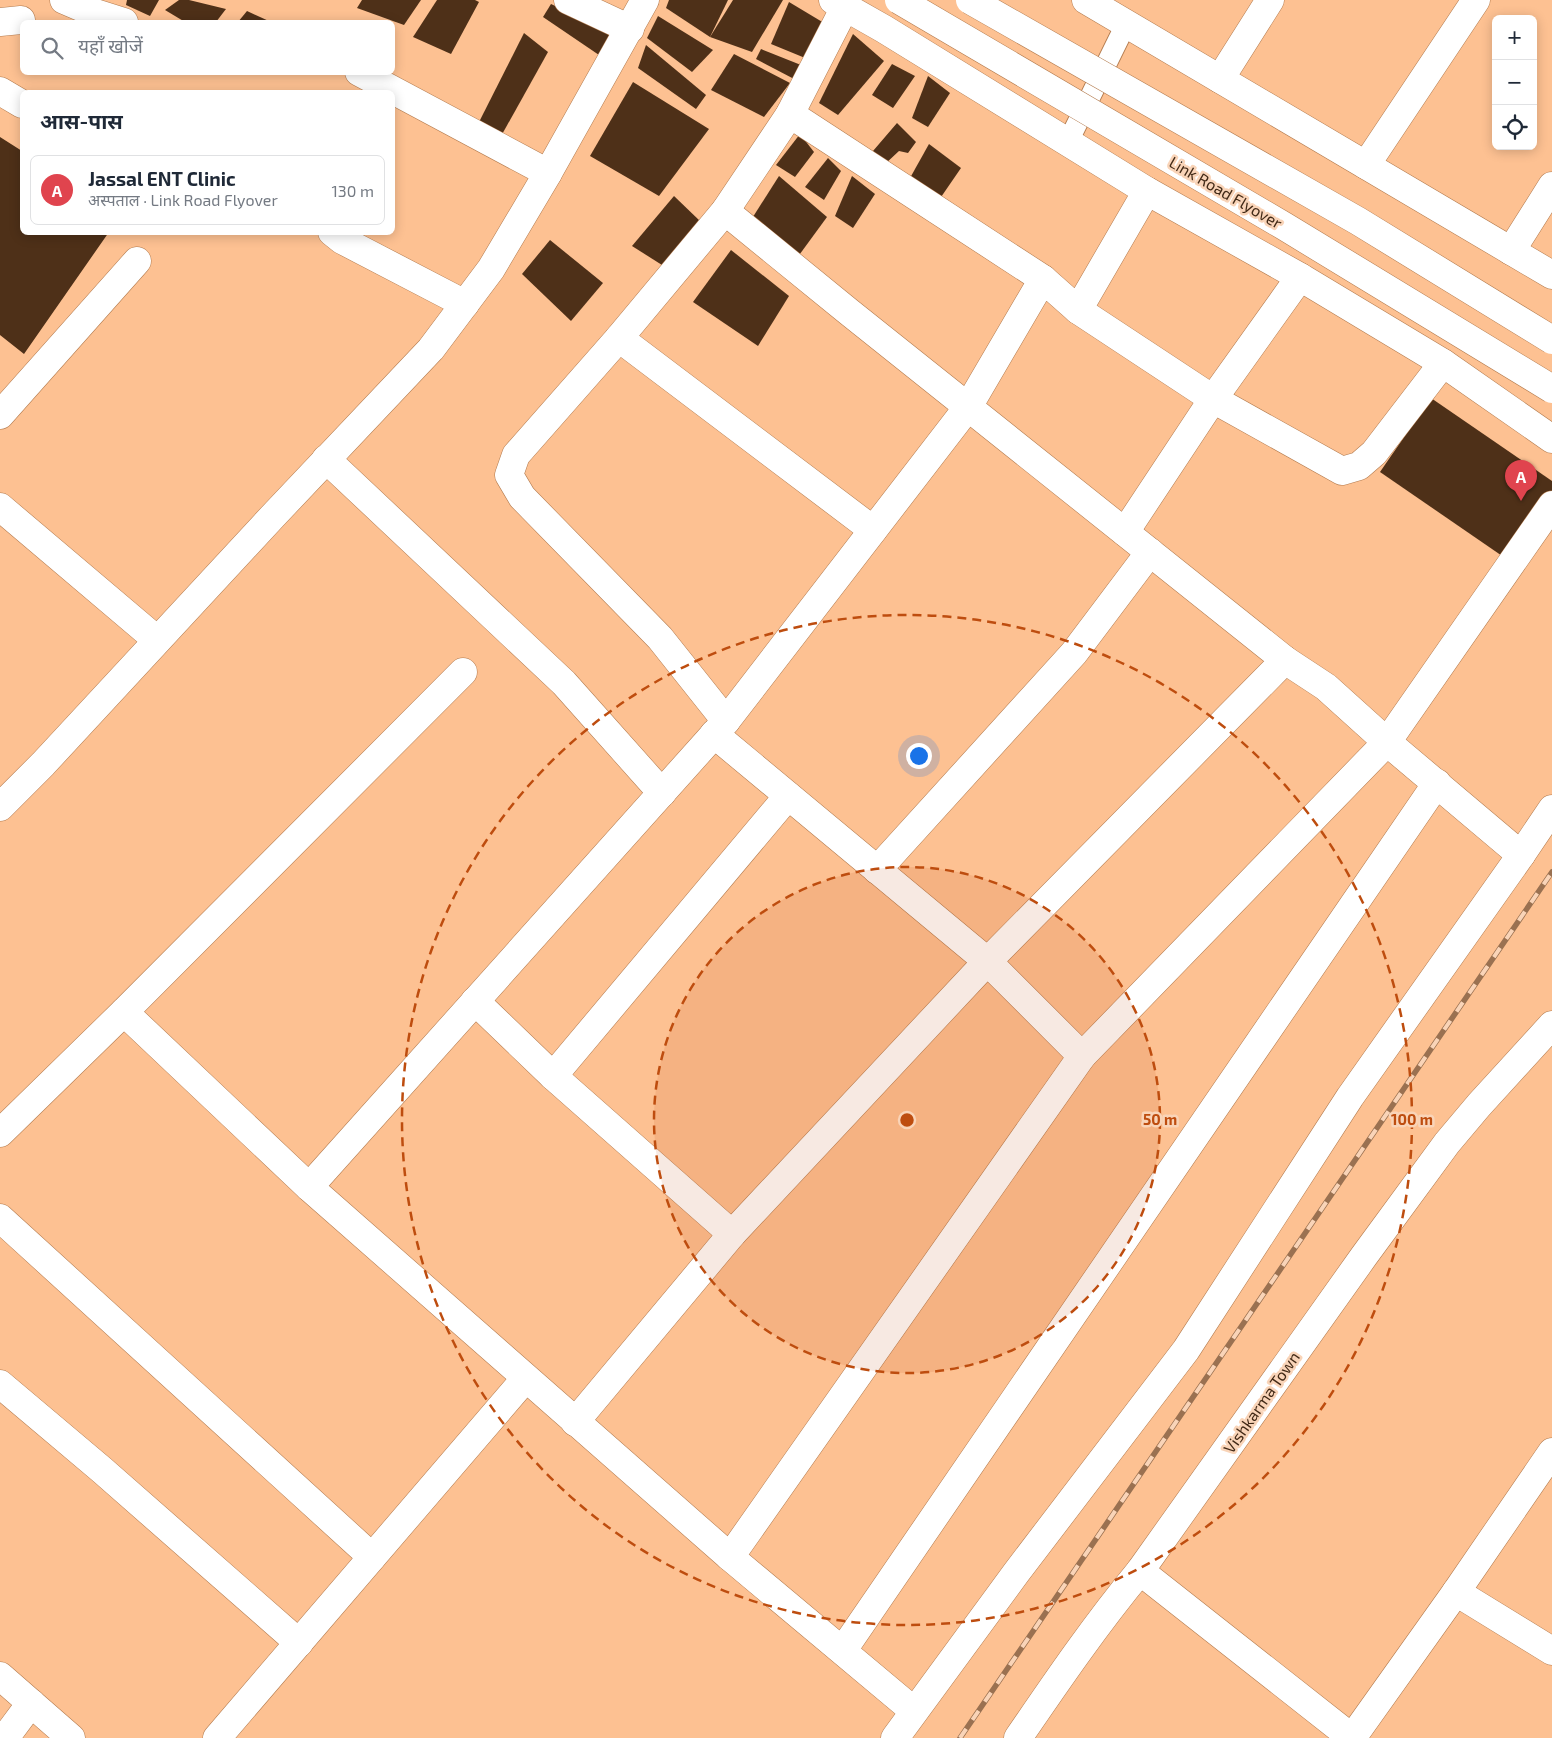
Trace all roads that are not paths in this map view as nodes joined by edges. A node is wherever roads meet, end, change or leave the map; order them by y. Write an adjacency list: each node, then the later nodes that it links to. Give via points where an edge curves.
1 (64, 0): 10 (street)
2 (568, 0): 12 (street)
3 (645, 0): 12 (street)
4 (899, 0): 37 (street, Link Road Flyover, bridge, via 1284,226)
5 (970, 0): 35 (street, bridge, via 1358,221)
6 (1086, 0): 11 (street)
7 (1270, 0): 14 (street)
8 (1476, 0): 21 (street)
9 (839, 3): 19 (street); 20 (street)
10 (118, 20)
11 (1126, 24): 14 (street); 20 (lane)
12 (630, 29): 22 (street)
13 (365, 75): 15 (street)
14 (1220, 79): 21 (street)
15 (392, 90)
16 (0, 91): 18 (street)
17 (395, 91): 22 (street)
18 (20, 103)
19 (790, 114): 25 (street); 31 (street)
20 (1068, 142): 24 (street)
21 (1366, 165): 27 (street)
22 (548, 174): 32 (street, via 491,268)
23 (1552, 186): 27 (street)
24 (1147, 191): 30 (street); 33 (street)
25 (725, 211): 34 (street); 39 (street)
26 (336, 235): 32 (street)
27 (1511, 251): 29 (street)
28 (137, 261): 40 (street)
29 (1552, 275)
30 (1300, 277): 36 (street); 38 (street)
31 (1043, 279): 33 (street); 39 (street)
32 (465, 304): 42 (street, via 431,349)
33 (1078, 310): 38 (street)
34 (619, 338): 45 (street); 51 (street, via 516,456 509,475 522,498 660,638)
35 (1552, 340)
36 (1443, 363): 38 (street, via 1374,453 1359,466 1342,471); 41 (street)
37 (1552, 389)
38 (1213, 398): 46 (street)
39 (968, 407): 45 (street); 46 (street)
40 (0, 415)
41 (1552, 439)
42 (326, 459): 48 (street); 54 (street, via 564,683)
43 (1552, 505): 52 (street)
44 (0, 506): 48 (street)
45 (873, 530): 51 (street)
46 (1125, 532): 47 (street)
47 (1150, 552): 49 (street); 59 (street, via 1074,653)
48 (157, 640): 56 (street)
49 (1285, 660): 52 (street, via 1326,687); 60 (street)
50 (463, 672): 62 (street)
51 (720, 727): 54 (street); 55 (street)
52 (1387, 742): 53 (street); 64 (street)
53 (1437, 783): 58 (street); 79 (street)
54 (662, 793): 61 (street)
55 (788, 796): 59 (street); 65 (street)
56 (0, 807)
57 (1552, 809): 58 (street)
58 (1521, 855): 83 (street, via 1350,1098 1186,1350)
59 (878, 870): 60 (street)
60 (988, 962): 64 (street); 69 (street)
61 (475, 1001): 65 (street); 67 (street)
62 (124, 1012): 66 (street); 67 (street)
63 (1552, 1025): 76 (street, Vishkarma Town, via 1442,1150)
64 (1082, 1056): 75 (street)
65 (553, 1076): 69 (street)
66 (0, 1134)
67 (309, 1187): 70 (street)
68 (0, 1218): 74 (street)
69 (732, 1234): 72 (street)
70 (525, 1379): 72 (street); 74 (street)
71 (0, 1384): 78 (street)
72 (575, 1422): 75 (street)
73 (1552, 1452): 77 (street)
74 (372, 1557): 78 (street)
75 (730, 1557): 79 (street)
76 (1140, 1571): 88 (street, Vishkarma Town, via 1080,1648); 89 (street)
77 (1456, 1592): 80 (street); 89 (street)
78 (299, 1643): 86 (street)
79 (843, 1650): 83 (street)
80 (1552, 1650)
81 (0, 1676): 82 (street)
82 (31, 1703): 84 (street); 85 (street)
83 (914, 1711): 87 (street)
84 (6, 1738)
85 (70, 1738)
86 (217, 1738)
87 (895, 1738)
88 (1018, 1738)
89 (1352, 1738)

